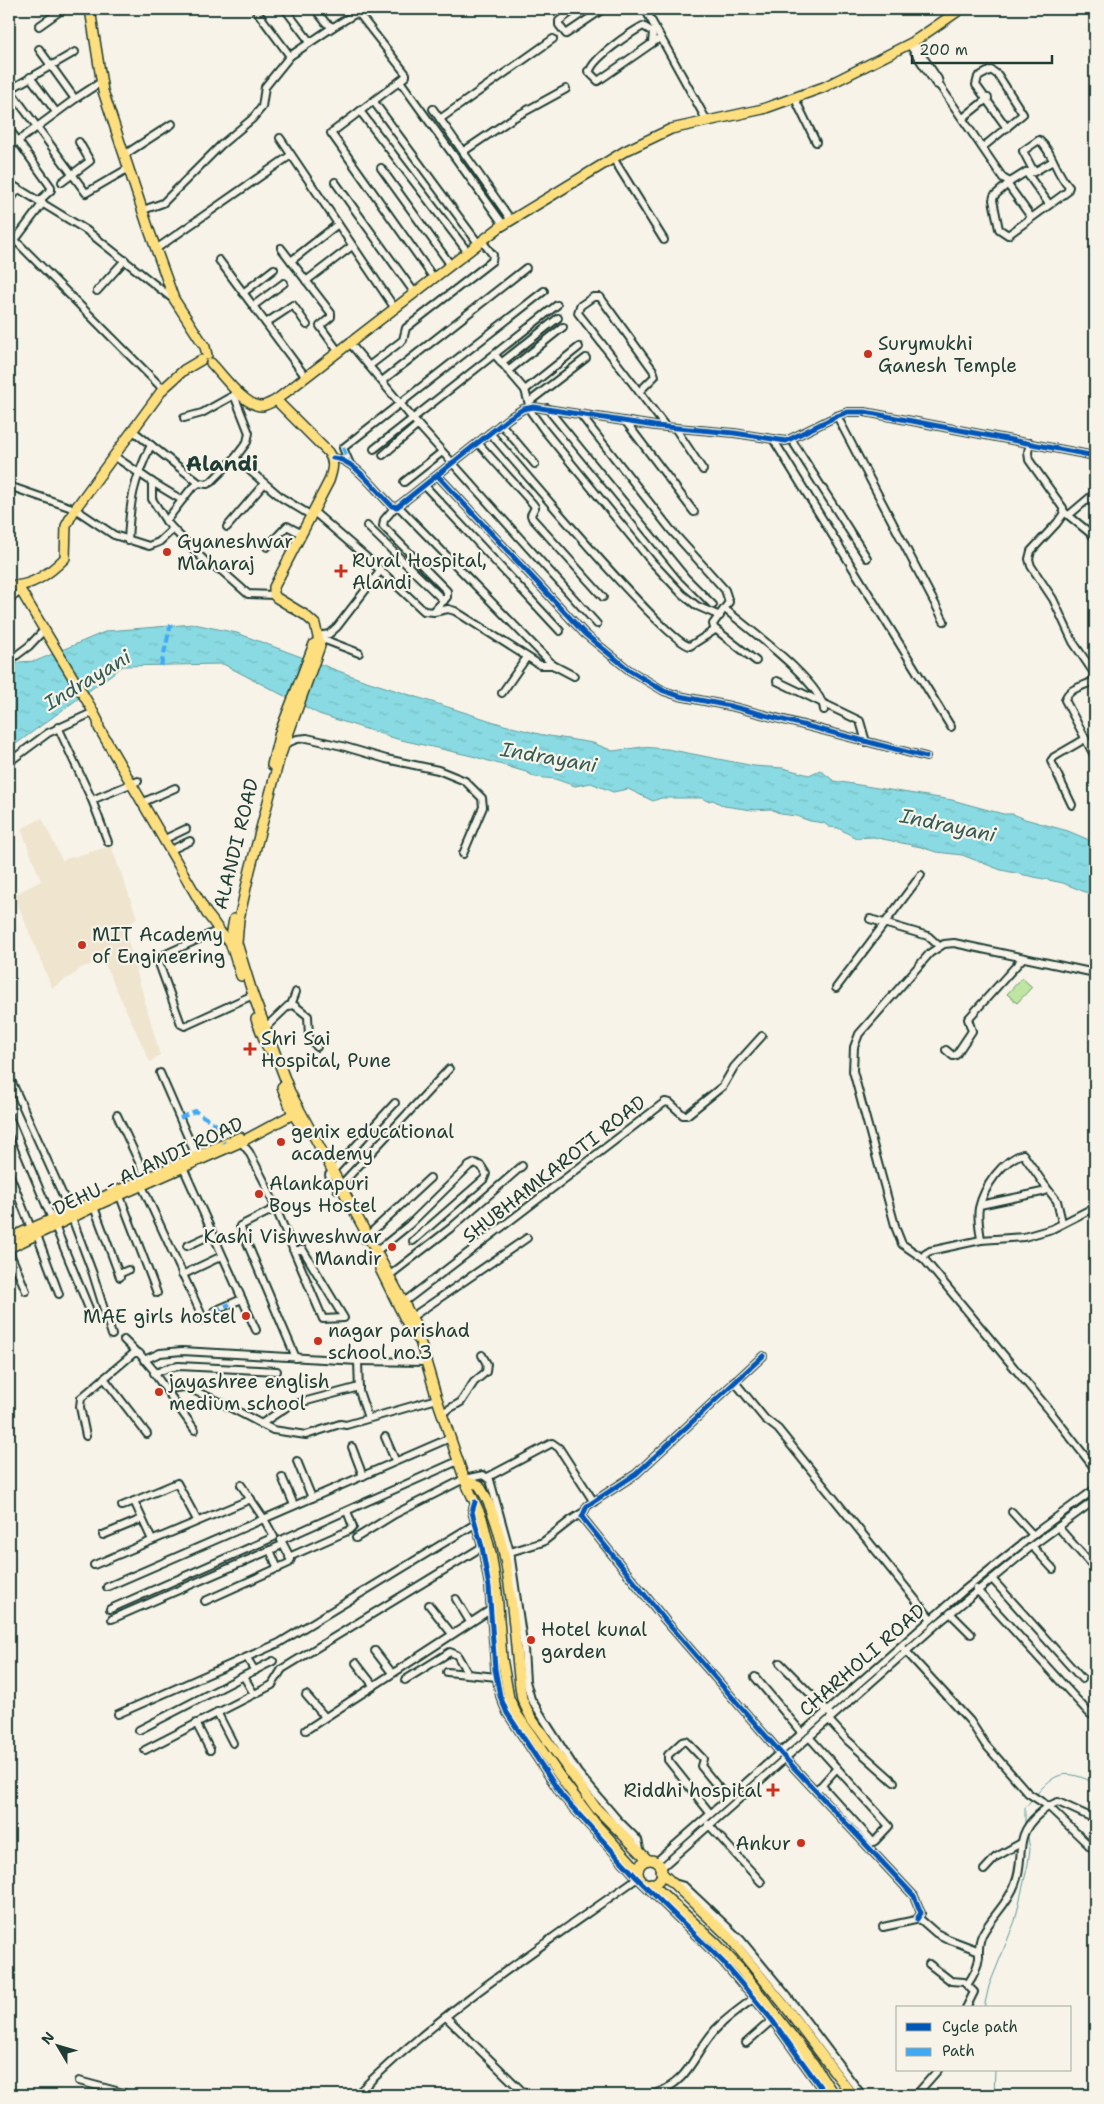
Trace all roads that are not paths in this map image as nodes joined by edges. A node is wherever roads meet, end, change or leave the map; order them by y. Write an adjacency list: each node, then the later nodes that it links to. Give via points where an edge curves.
1 (63, 9): 10 (street)
2 (90, 9): 23 (main road)
3 (255, 9): 19 (street)
4 (285, 9): 14 (street)
5 (315, 9): 11 (street)
6 (576, 9): 7 (street, via 559,21 566,34)
7 (603, 9)
8 (644, 9): 12 (street)
9 (961, 9): 16 (main road)
10 (39, 26)
11 (332, 27): 14 (street); 22 (street, via 355,14 360,15 406,74)
12 (661, 38): 15 (street); 35 (street)
13 (553, 39): 33 (street)
14 (310, 42): 19 (street)
15 (652, 43): 15 (street, via 653,32 643,26 614,46 588,71 598,81)
16 (911, 43): 28 (main road, via 857,72); 34 (street, via 936,84)
17 (39, 49): 20 (street)
18 (75, 52): 20 (street)
19 (290, 56): 64 (street, via 265,87 262,107 252,119 163,203)
20 (51, 66): 21 (street); 27 (street)
21 (30, 78): 24 (street); 32 (street)
22 (400, 81): 29 (street); 66 (street)
23 (101, 82): 27 (street); 47 (main road)
24 (9, 89): 37 (street)
25 (566, 89): 46 (street, via 513,118)
26 (988, 98): 34 (street); 38 (street); 38 (street, via 976,81 994,70 1022,114)
27 (75, 99): 32 (street)
28 (795, 99): 35 (main road); 43 (street)
29 (374, 102): 31 (street); 70 (street)
30 (433, 109): 33 (street)
31 (360, 111): 75 (street); 82 (street, via 332,130 332,136)
32 (56, 112): 37 (street)
33 (440, 118): 46 (street)
34 (964, 118): 44 (street)
35 (707, 121): 49 (main road, via 671,129)
36 (172, 124): 47 (street)
37 (36, 127): 41 (street); 55 (street)
38 (1007, 128): 44 (street)
39 (9, 129): 41 (street)
40 (280, 138): 48 (street)
41 (18, 141): 45 (street); 62 (street, via 51,187)
42 (79, 142): 55 (street, via 90,161)
43 (816, 142)
44 (983, 146): 59 (street)
45 (9, 148)
46 (464, 151): 66 (street)
47 (124, 155): 51 (main road)
48 (291, 155): 67 (street); 74 (street)
49 (613, 158): 66 (main road); 69 (street)
50 (1053, 161): 54 (street); 54 (street, via 1037,140 1023,151); 63 (street, via 1069,187 1068,192)
51 (129, 168): 55 (street, via 86,193); 64 (main road)
52 (381, 168): 79 (street)
53 (1026, 172): 54 (street); 59 (street); 63 (street)
54 (1034, 172)
55 (72, 174): 56 (street)
56 (62, 182)
57 (335, 182): 86 (street)
58 (9, 183): 60 (street)
59 (1009, 184): 65 (street); 65 (street, via 993,198 999,229 1008,235)
60 (18, 189): 61 (street); 62 (street)
61 (9, 202)
62 (41, 202): 68 (street); 76 (street, via 86,230)
63 (1049, 204): 65 (street)
64 (142, 210): 74 (main road)
65 (1031, 217)
66 (507, 222): 70 (main road)
67 (338, 224): 71 (street); 78 (street)
68 (15, 240): 72 (street); 108 (street)
69 (664, 240)
70 (480, 242): 75 (main road); 104 (street, via 493,255 492,261 406,328 403,340)
71 (352, 246): 83 (street); 92 (street)
72 (9, 248)
73 (281, 248): 78 (street)
74 (156, 249): 89 (main road)
75 (467, 251): 79 (main road)
76 (125, 260): 85 (street); 89 (street)
77 (219, 260): 88 (street)
78 (291, 261): 83 (street)
79 (450, 264): 82 (main road)
80 (526, 268): 107 (street)
81 (274, 269): 88 (street)
82 (433, 277): 86 (main road)
83 (306, 281): 99 (street, via 331,313 320,326)
84 (284, 283): 91 (street)
85 (97, 291)
86 (414, 292): 92 (main road)
87 (544, 292): 113 (street)
88 (243, 293): 91 (street)
89 (174, 300): 102 (main road, via 205,347)
90 (557, 305): 100 (street)
91 (253, 306): 94 (street)
92 (394, 307): 97 (main road)
93 (558, 318): 103 (street)
94 (266, 323): 95 (street, via 293,305); 106 (street)
95 (307, 325)
96 (563, 327): 105 (street)
97 (349, 342): 99 (main road); 104 (street)
98 (579, 347): 109 (street)
99 (338, 350): 106 (main road)
100 (495, 354): 103 (street); 119 (street)
101 (586, 358): 114 (street)
102 (206, 359): 108 (main road, via 184,370); 110 (main road)
103 (502, 363): 105 (street)
104 (369, 366): 107 (street)
105 (508, 371): 109 (street)
106 (305, 376): 112 (main road)
107 (382, 381): 113 (street)
108 (164, 389): 125 (main road)
109 (525, 390): 114 (street)
110 (234, 392): 112 (main road, via 256,405); 118 (street, via 202,413); 137 (street, via 248,433 247,442)
111 (639, 392): 111 (street, via 655,376 653,370 600,298 593,296 580,306 578,313); 123 (street)
112 (276, 400): 138 (main road)
113 (399, 402): 119 (street); 139 (street, via 343,448)
114 (530, 404): 115 (street); 121 (street); 176 (street, via 534,417 652,562 689,601)
115 (546, 408): 116 (street); 173 (street, via 685,577)
116 (580, 414): 120 (street); 174 (street, via 671,530 725,590 729,598)
117 (837, 416): 128 (street); 130 (street, via 865,412); 177 (street)
118 (184, 418)
119 (413, 419): 122 (street); 132 (street)
120 (626, 422): 123 (street); 155 (street)
121 (501, 424): 126 (street); 141 (street)
122 (418, 425): 133 (street); 134 (street)
123 (666, 427): 124 (street)
124 (675, 428): 127 (street); 142 (street)
125 (132, 430): 131 (street); 135 (main road)
126 (490, 433): 129 (street); 179 (street, via 628,593 672,636 690,646)
127 (773, 439): 128 (street); 195 (street)
128 (791, 439): 166 (street)
129 (478, 443): 140 (street); 170 (street, via 533,504 535,507 530,516)
130 (1030, 443): 136 (street); 156 (street, via 1028,456 1031,464)
131 (151, 445): 143 (street); 147 (street)
132 (374, 449)
133 (442, 452): 140 (street); 146 (street)
134 (383, 455)
135 (114, 456): 143 (street); 154 (main road)
136 (1095, 456)
137 (235, 458): 147 (street, via 211,482); 148 (street)
138 (333, 458): 139 (street); 157 (main road, via 330,481)
139 (350, 464): 153 (street)
140 (452, 464): 144 (street); 178 (street)
141 (535, 464)
142 (703, 470)
143 (138, 472): 145 (street); 164 (street, via 131,501)
144 (438, 476): 150 (street); 198 (street, via 568,618 629,670 679,696)
145 (152, 482): 152 (street); 158 (street, via 152,499)
146 (404, 482)
147 (199, 483): 152 (street)
148 (264, 484): 157 (street, via 282,498); 160 (street)
149 (9, 486): 154 (street)
150 (425, 486): 153 (street); 180 (street)
151 (1095, 493): 156 (street)
152 (182, 500): 158 (street)
153 (397, 507): 172 (street, via 384,520 383,526 445,588 448,595); 187 (street)
154 (75, 509): 164 (street); 168 (main road, via 66,526 65,558 43,575)
155 (694, 512)
156 (1066, 513): 163 (street); 197 (street, via 1031,551 1029,560 1053,599 1073,642 1094,673 1093,681 1072,690 1065,700)
157 (313, 514): 162 (main road); 167 (street)
158 (166, 521): 161 (street)
159 (367, 526): 172 (street)
160 (227, 527)
161 (172, 529): 164 (street, via 154,546); 169 (street, via 248,594)
162 (302, 534): 165 (street, via 287,526); 169 (main road, via 274,587)
163 (1095, 537)
164 (128, 541)
165 (267, 547)
166 (866, 558)
167 (381, 570): 175 (street, via 418,607); 182 (street, via 337,627)
168 (16, 587): 171 (street); 181 (main road)
169 (274, 595): 182 (main road, via 315,624)
170 (603, 598)
171 (9, 599)
172 (444, 600): 175 (street)
173 (713, 605)
174 (725, 610): 176 (street); 191 (street, via 802,675)
175 (434, 612): 184 (street, via 456,611)
176 (720, 616): 179 (street, via 713,624)
177 (944, 621)
178 (597, 624)
179 (715, 630): 186 (street)
180 (560, 631)
181 (47, 632): 185 (street); 192 (main road)
182 (317, 643): 183 (street, via 325,639); 196 (main road, ALANDI ROAD)
183 (359, 653)
184 (527, 657): 187 (street, via 540,665); 190 (street)
185 (9, 660)
186 (756, 661)
187 (554, 666): 188 (street)
188 (574, 676)
189 (777, 681): 191 (street)
190 (502, 693)
191 (822, 701): 193 (street); 198 (street, via 860,721)
192 (92, 709): 194 (street); 204 (main road)
193 (824, 710)
194 (58, 727): 202 (street); 207 (street)
195 (951, 727)
196 (284, 733): 199 (main road, ALANDI ROAD); 203 (main road, ALANDI ROAD)
197 (1085, 739): 201 (street); 208 (street, via 1054,756 1051,761)
198 (866, 742): 200 (street)
199 (284, 744): 203 (main road, ALANDI ROAD); 213 (street, via 307,738 458,777 478,794 483,803)
200 (926, 757)
201 (1095, 757)
202 (9, 762)
203 (276, 763): 218 (main road, ALANDI ROAD, via 249,864)
204 (135, 782): 206 (main road); 207 (street)
205 (175, 788): 206 (street)
206 (146, 799): 210 (main road)
207 (92, 800): 212 (street)
208 (1072, 805)
209 (186, 830): 210 (street)
210 (169, 841): 211 (street); 217 (main road)
211 (190, 841)
212 (108, 842)
213 (463, 854)
214 (921, 875): 216 (street)
215 (870, 919): 216 (street)
216 (885, 924): 219 (street, via 928,936); 222 (street)
217 (220, 930): 218 (main road); 224 (street, via 157,958 181,1024 185,1026)
218 (234, 943): 224 (main road, ALANDI ROAD); 224 (main road, ALANDI ROAD, via 243,960)
219 (939, 946): 220 (street, via 954,943); 267 (street, via 865,1025 856,1040 852,1059 857,1091 896,1229 902,1244)
220 (1023, 958): 221 (street); 229 (street, via 968,1019 972,1031 956,1055)
221 (1095, 973)
222 (836, 988)
223 (296, 992): 225 (street)
224 (251, 996): 226 (main road); 234 (main road, ALANDI ROAD)
225 (291, 1004): 226 (street); 228 (street, via 308,1016 309,1037)
226 (266, 1027): 234 (main road)
227 (762, 1036): 275 (street, SHUBHAMKAROTI ROAD, via 734,1068 724,1086 704,1104 687,1115 678,1112 670,1102 665,1102)
228 (317, 1046)
229 (946, 1050)
230 (449, 1069): 246 (street)
231 (160, 1073): 238 (street)
232 (9, 1076): 252 (street)
233 (394, 1103): 242 (street)
234 (295, 1110): 237 (main road, DEHU - ALANDI ROAD); 238 (main road, DEHU - ALANDI ROAD); 242 (main road)
235 (117, 1115): 244 (street)
236 (9, 1117): 253 (street)
237 (241, 1142): 238 (main road, DEHU - ALANDI ROAD); 251 (street)
238 (198, 1158): 239 (main road, DEHU - ALANDI ROAD)
239 (182, 1165): 244 (main road, DEHU - ALANDI ROAD); 256 (street)
240 (522, 1166): 270 (street, via 452,1227)
241 (9, 1173): 255 (street)
242 (331, 1173): 246 (main road)
243 (430, 1178): 258 (street)
244 (144, 1182): 247 (main road, DEHU - ALANDI ROAD); 269 (street)
245 (1046, 1187): 248 (street, via 1042,1192); 248 (street, via 1023,1154 997,1174); 254 (street, via 1057,1202)
246 (339, 1188): 258 (main road)
247 (118, 1193): 249 (main road, DEHU - ALANDI ROAD); 252 (main road, DEHU - ALANDI ROAD); 272 (street)
248 (980, 1205): 260 (street)
249 (94, 1207): 252 (main road, DEHU - ALANDI ROAD); 268 (street, via 120,1276)
250 (1095, 1207): 254 (street)
251 (276, 1208): 264 (street); 286 (street, via 240,1226)
252 (71, 1214): 253 (main road, DEHU - ALANDI ROAD); 281 (street)
253 (54, 1222): 255 (main road, DEHU - ALANDI ROAD); 276 (street)
254 (1062, 1222): 260 (street, via 1052,1229 1024,1237)
255 (34, 1231): 257 (main road, DEHU - ALANDI ROAD); 263 (main road, DEHU - ALANDI ROAD); 273 (street)
256 (213, 1234): 262 (street); 266 (street)
257 (9, 1238)
258 (367, 1238): 265 (main road)
259 (527, 1238): 278 (street)
260 (981, 1240): 267 (street, via 930,1251)
261 (413, 1241): 265 (street, via 484,1179 486,1174 481,1166 475,1163 466,1168 433,1204)
262 (187, 1246)
263 (9, 1250): 271 (street)
264 (293, 1250): 264 (street, via 303,1250 344,1318 323,1319)
265 (375, 1253): 270 (main road)
266 (222, 1256): 269 (street); 274 (street)
267 (924, 1259): 309 (street)
268 (128, 1270)
269 (182, 1275): 279 (street)
270 (387, 1276): 275 (main road)
271 (26, 1291)
272 (157, 1293)
273 (60, 1294)
274 (242, 1299): 277 (street); 280 (street)
275 (402, 1304): 278 (main road)
276 (90, 1311)
277 (214, 1311)
278 (410, 1319): 289 (main road, via 419,1331)
279 (204, 1320)
280 (256, 1330)
281 (112, 1335)
282 (124, 1340): 283 (street)
283 (137, 1352): 287 (street); 292 (street)
284 (482, 1355): 297 (street, via 487,1364 486,1372 474,1382 461,1402)
285 (763, 1356): 293 (street)
286 (296, 1358): 287 (street, via 182,1351 160,1353); 288 (street)
287 (144, 1360): 291 (street)
288 (358, 1361): 289 (street); 294 (street)
289 (426, 1362): 296 (main road)
290 (277, 1371): 291 (street, via 179,1366)
291 (154, 1372): 295 (street)
292 (104, 1378): 301 (street); 302 (street, via 80,1400)
293 (734, 1381): 321 (street, via 636,1474); 358 (street, via 765,1419 778,1429)
294 (359, 1387): 298 (street); 299 (street, via 288,1406)
295 (166, 1389): 299 (street, via 185,1387); 300 (street)
296 (437, 1399): 297 (main road); 298 (street)
297 (442, 1413): 304 (main road)
298 (368, 1418): 299 (street, via 306,1435 273,1430)
299 (261, 1424)
300 (195, 1430)
301 (147, 1434)
302 (86, 1436)
303 (385, 1437): 306 (street)
304 (450, 1438): 306 (street); 308 (main road)
305 (352, 1447): 310 (street)
306 (395, 1460): 310 (street)
307 (297, 1461): 316 (street)
308 (458, 1461): 313 (main road); 324 (street)
309 (1095, 1469)
310 (363, 1476): 316 (street)
311 (282, 1477): 322 (street)
312 (488, 1477): 313 (street, via 479,1475); 321 (street, via 552,1443 559,1448); 340 (street)
313 (464, 1480): 320 (main road); 334 (street, via 395,1514); 352 (main road, via 479,1485 494,1515)
314 (241, 1484): 317 (street)
315 (1095, 1489): 333 (street, CHARHOLI ROAD)
316 (312, 1498): 322 (street)
317 (250, 1499): 328 (street); 329 (street)
318 (134, 1500): 323 (street); 327 (street); 329 (street, via 177,1483)
319 (1095, 1500): 331 (street, CHARHOLI ROAD)
320 (475, 1502): 330 (street, via 472,1512); 410 (main road, via 491,1552 509,1698 566,1785)
321 (594, 1502): 326 (street)
322 (294, 1505): 328 (street)
323 (122, 1506)
324 (347, 1510): 336 (street, via 281,1540); 341 (street, via 353,1527 350,1530)
325 (1012, 1512): 333 (street)
326 (582, 1513): 340 (street, via 543,1542); 395 (street, via 584,1520 665,1620)
327 (142, 1519): 332 (street); 335 (street)
328 (264, 1519): 348 (street); 354 (street, via 274,1537)
329 (197, 1520): 335 (street)
330 (475, 1524): 338 (street); 365 (street, via 279,1643)
331 (1058, 1528): 337 (street, CHARHOLI ROAD); 342 (street)
332 (104, 1535)
333 (1033, 1535): 347 (street, CHARHOLI ROAD)
334 (356, 1538)
335 (152, 1540): 343 (street)
336 (282, 1545): 339 (street); 341 (street)
337 (1032, 1546): 345 (street); 346 (street, CHARHOLI ROAD)
338 (482, 1547): 355 (street); 379 (street, via 313,1648 282,1669 272,1684)
339 (270, 1550): 344 (street); 357 (street)
340 (510, 1552): 352 (street)
341 (289, 1557): 344 (street, via 290,1563)
342 (1090, 1562)
343 (94, 1565)
344 (278, 1569): 351 (street)
345 (1053, 1569)
346 (992, 1579): 349 (street, CHARHOLI ROAD); 376 (street)
347 (971, 1584): 349 (street); 358 (street, CHARHOLI ROAD)
348 (107, 1587)
349 (977, 1591): 356 (street, CHARHOLI ROAD); 384 (street)
350 (456, 1599): 359 (street)
351 (205, 1601)
352 (514, 1601): 408 (main road, via 522,1699 531,1718 596,1808)
353 (429, 1604): 360 (street)
354 (110, 1609)
355 (490, 1610): 359 (street); 374 (street)
356 (950, 1613): 361 (street); 364 (street, CHARHOLI ROAD)
357 (112, 1619)
358 (931, 1619): 362 (street, CHARHOLI ROAD)
359 (470, 1622): 360 (street)
360 (452, 1634): 371 (street)
361 (971, 1634)
362 (900, 1646): 364 (street); 381 (street, CHARHOLI ROAD)
363 (375, 1651): 371 (street)
364 (905, 1652): 386 (street, CHARHOLI ROAD); 401 (street, via 970,1721 1028,1793)
365 (248, 1658): 369 (street); 383 (street)
366 (274, 1662): 369 (street)
367 (356, 1663): 378 (street)
368 (780, 1663): 381 (street)
369 (255, 1671): 373 (street)
370 (447, 1672): 372 (street)
371 (392, 1673): 378 (street)
372 (468, 1674): 374 (street); 377 (street, via 457,1655 450,1652)
373 (244, 1677): 379 (street); 388 (street)
374 (496, 1677): 410 (street, via 507,1713 550,1779 572,1807)
375 (755, 1677): 390 (street)
376 (1082, 1679)
377 (405, 1680)
378 (373, 1685): 385 (street)
379 (254, 1694): 382 (street)
380 (306, 1695): 385 (street)
381 (827, 1711): 386 (street); 390 (street, CHARHOLI ROAD)
382 (217, 1712): 387 (street); 392 (street)
383 (118, 1714)
384 (1090, 1714)
385 (325, 1717): 389 (street)
386 (830, 1718): 391 (street, CHARHOLI ROAD); 398 (street, via 847,1740)
387 (196, 1723): 393 (street); 394 (street)
388 (140, 1730)
389 (306, 1730)
390 (802, 1733): 395 (street, CHARHOLI ROAD)
391 (809, 1737): 396 (street, CHARHOLI ROAD); 397 (street)
392 (233, 1743)
393 (145, 1750)
394 (210, 1750)
395 (780, 1752): 396 (street); 400 (street, CHARHOLI ROAD)
396 (785, 1758): 399 (street); 404 (street, CHARHOLI ROAD)
397 (837, 1768): 399 (street); 399 (street, via 889,1826 872,1842)
398 (894, 1782)
399 (819, 1788): 414 (street, via 914,1896 920,1913)
400 (727, 1798): 402 (street, CHARHOLI ROAD); 402 (street, via 701,1766 703,1759 686,1741 675,1748 668,1755 668,1760)
401 (1048, 1806): 403 (street, via 1063,1803); 406 (street, via 1026,1829); 407 (street)
402 (710, 1813): 405 (street, CHARHOLI ROAD)
403 (1095, 1819)
404 (708, 1824): 405 (street, CHARHOLI ROAD); 411 (street)
405 (686, 1840): 408 (street, CHARHOLI ROAD)
406 (1021, 1843): 409 (street, via 996,1856); 416 (street, via 1014,1886 986,1927)
407 (1095, 1851)
408 (657, 1866): 410 (main road, via 642,1864); 412 (main road, via 658,1880); 413 (main road)
409 (984, 1870)
410 (638, 1875): 412 (main road); 419 (street); 421 (street)
411 (761, 1882)
412 (651, 1883): 431 (main road, via 742,1971)
413 (673, 1883): 432 (main road, via 729,1937); 433 (street, via 684,1886 741,1940)
414 (917, 1919): 415 (street); 416 (street, via 954,1942)
415 (882, 1927)
416 (977, 1950): 418 (street, via 977,1966)
417 (929, 1964): 418 (street, via 951,1981)
418 (967, 1985): 420 (street, via 974,1993)
419 (754, 1998): 422 (street); 429 (street, via 716,2029 680,2080)
420 (967, 2006)
421 (446, 2017): 427 (street); 428 (street)
422 (772, 2020): 423 (street); 430 (street)
423 (746, 2043)
424 (936, 2072): 434 (street)
425 (79, 2081): 426 (street)
426 (130, 2095)
427 (356, 2095)
428 (526, 2095)
429 (653, 2095)
430 (826, 2095)
431 (834, 2095)
432 (852, 2095)
433 (862, 2095)
434 (916, 2095)

